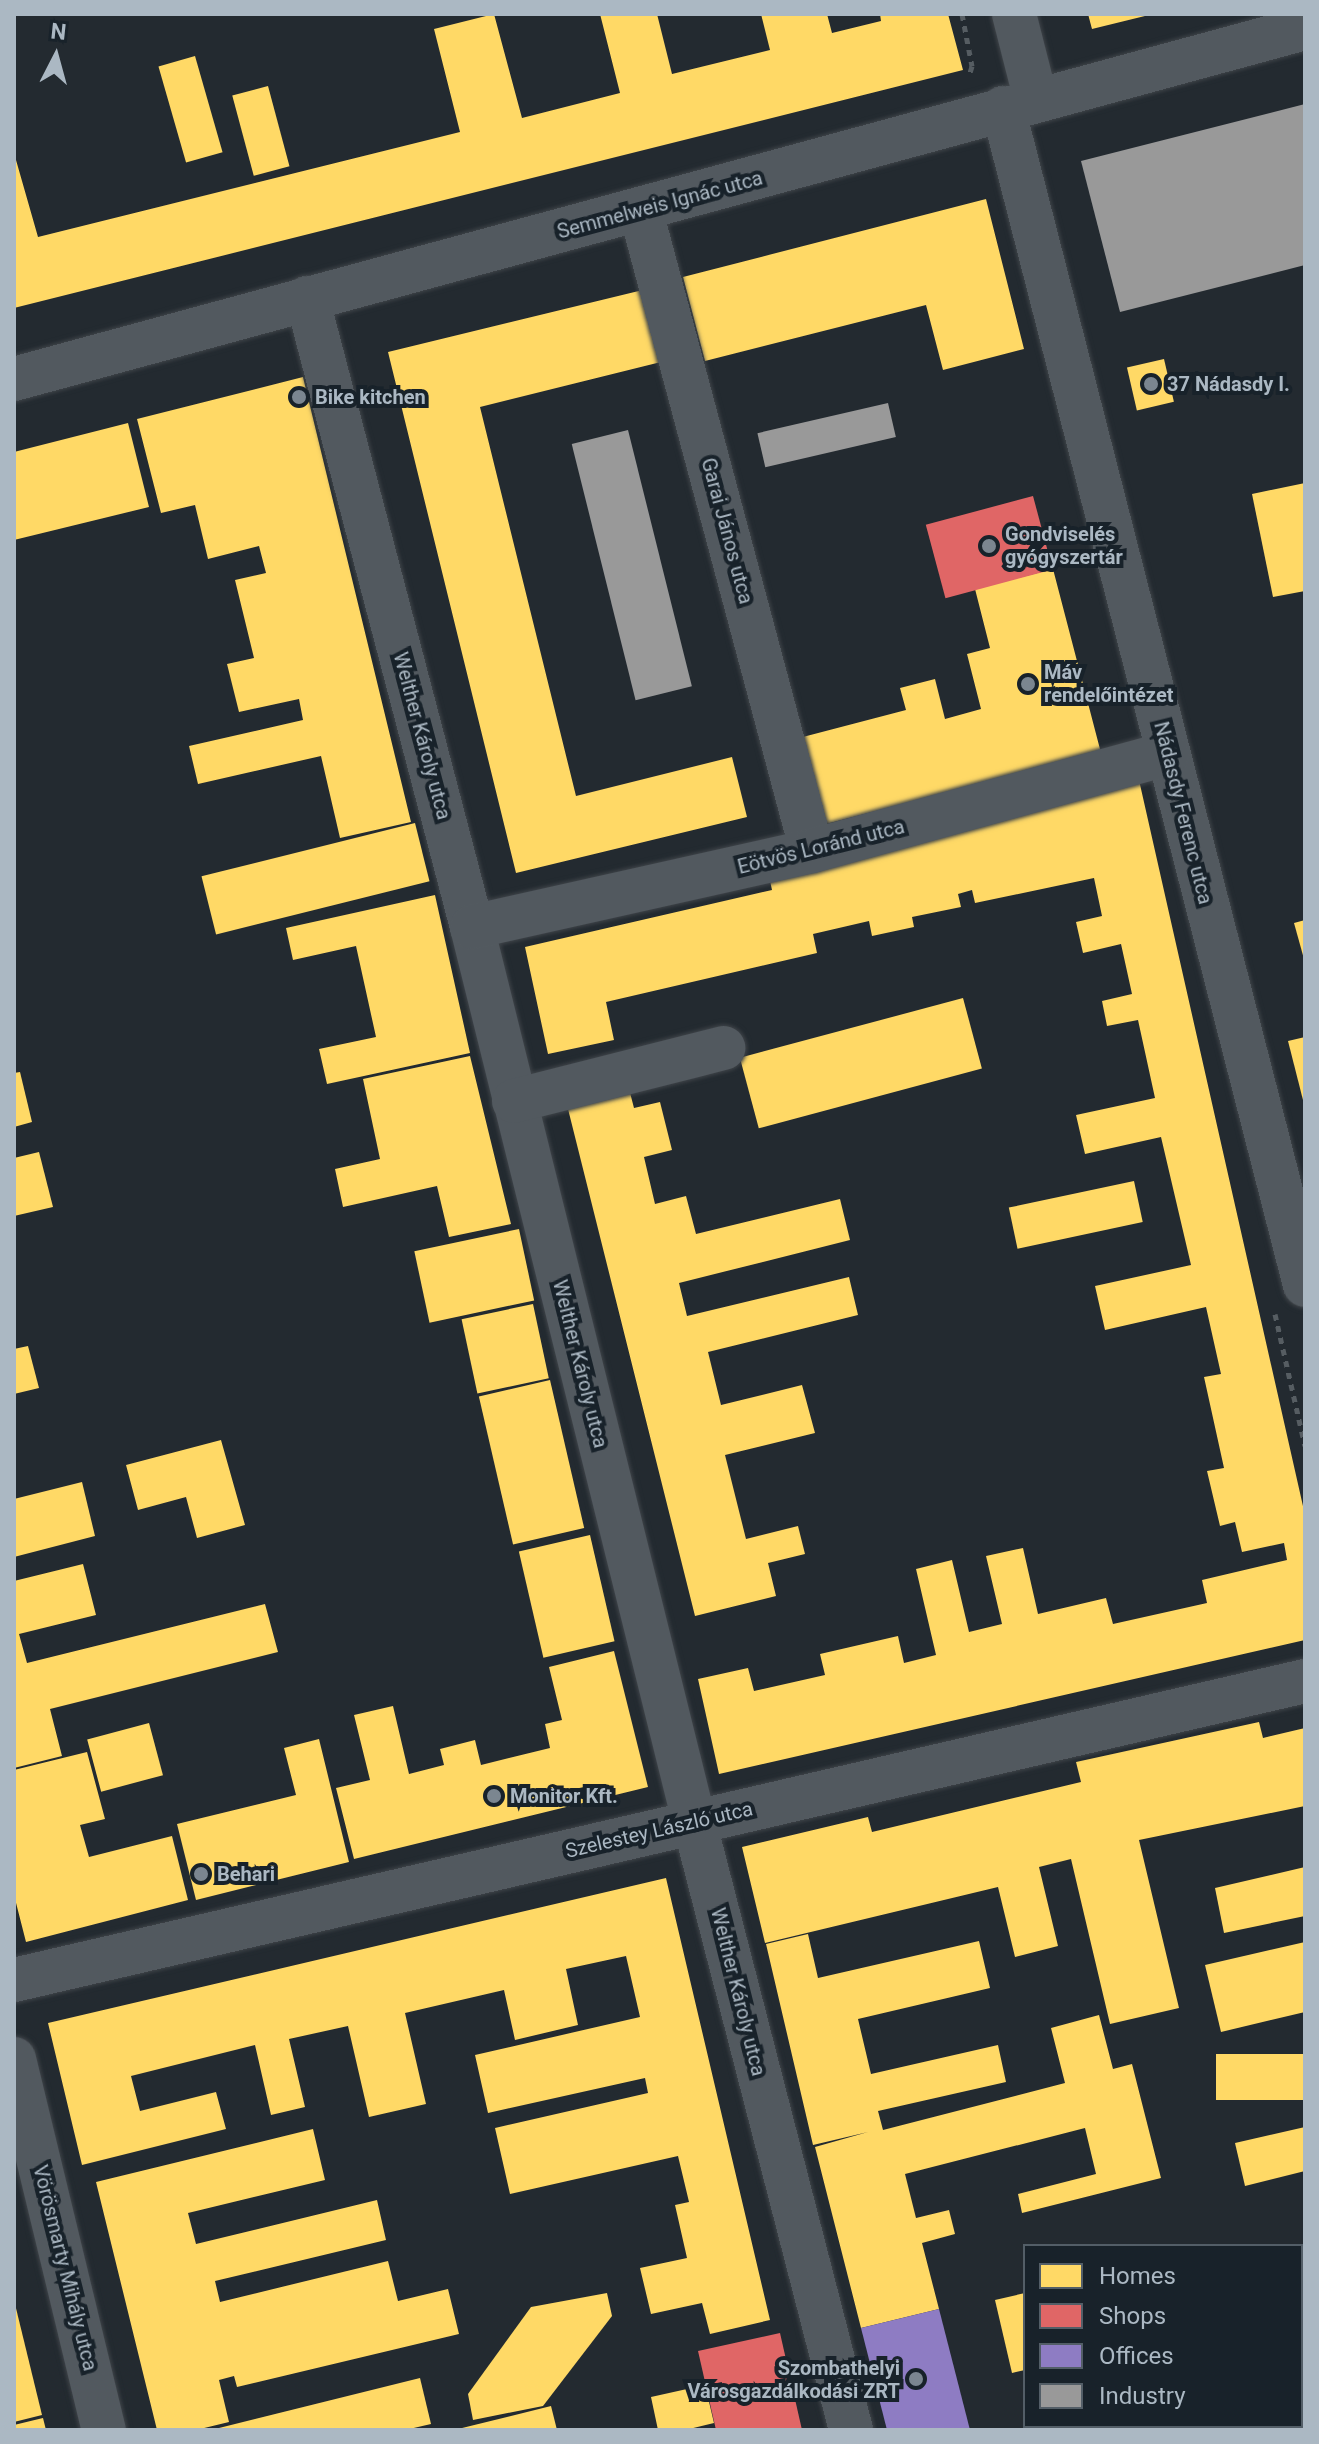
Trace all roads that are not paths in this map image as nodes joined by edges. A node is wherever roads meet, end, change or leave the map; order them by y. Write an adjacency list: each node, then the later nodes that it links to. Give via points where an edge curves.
1 (1014, 14): 3 (street, Nádasdy Ferenc utca)
2 (1305, 28): 3 (street, Semmelweis Ignác utca)
3 (1019, 104): 4 (street, Semmelweis Ignác utca); 7 (street, Nádasdy Ferenc utca)
4 (641, 212): 5 (street, Semmelweis Ignác utca); 8 (street, Garai János utca)
5 (307, 298): 6 (street, Semmelweis Ignác utca); 9 (street, Welther Károly utca)
6 (14, 379)
7 (1167, 754): 8 (street, Eötvös Loránd utca); 12 (street, Nádasdy Ferenc utca)
8 (812, 851): 9 (street, Eötvös Loránd utca)
9 (472, 927): 11 (street, Welther Károly utca)
10 (723, 1048): 11 (street)
11 (514, 1101): 14 (street, Welther Károly utca)
12 (1304, 1277)
13 (1305, 1681): 14 (street, Szelestey László utca)
14 (694, 1821): 15 (street, Szelestey László utca); 18 (street, Welther Károly utca)
15 (14, 1980)
16 (14, 2059): 17 (street, Vörösmarty Mihály utca)
17 (104, 2430)
18 (851, 2430)

